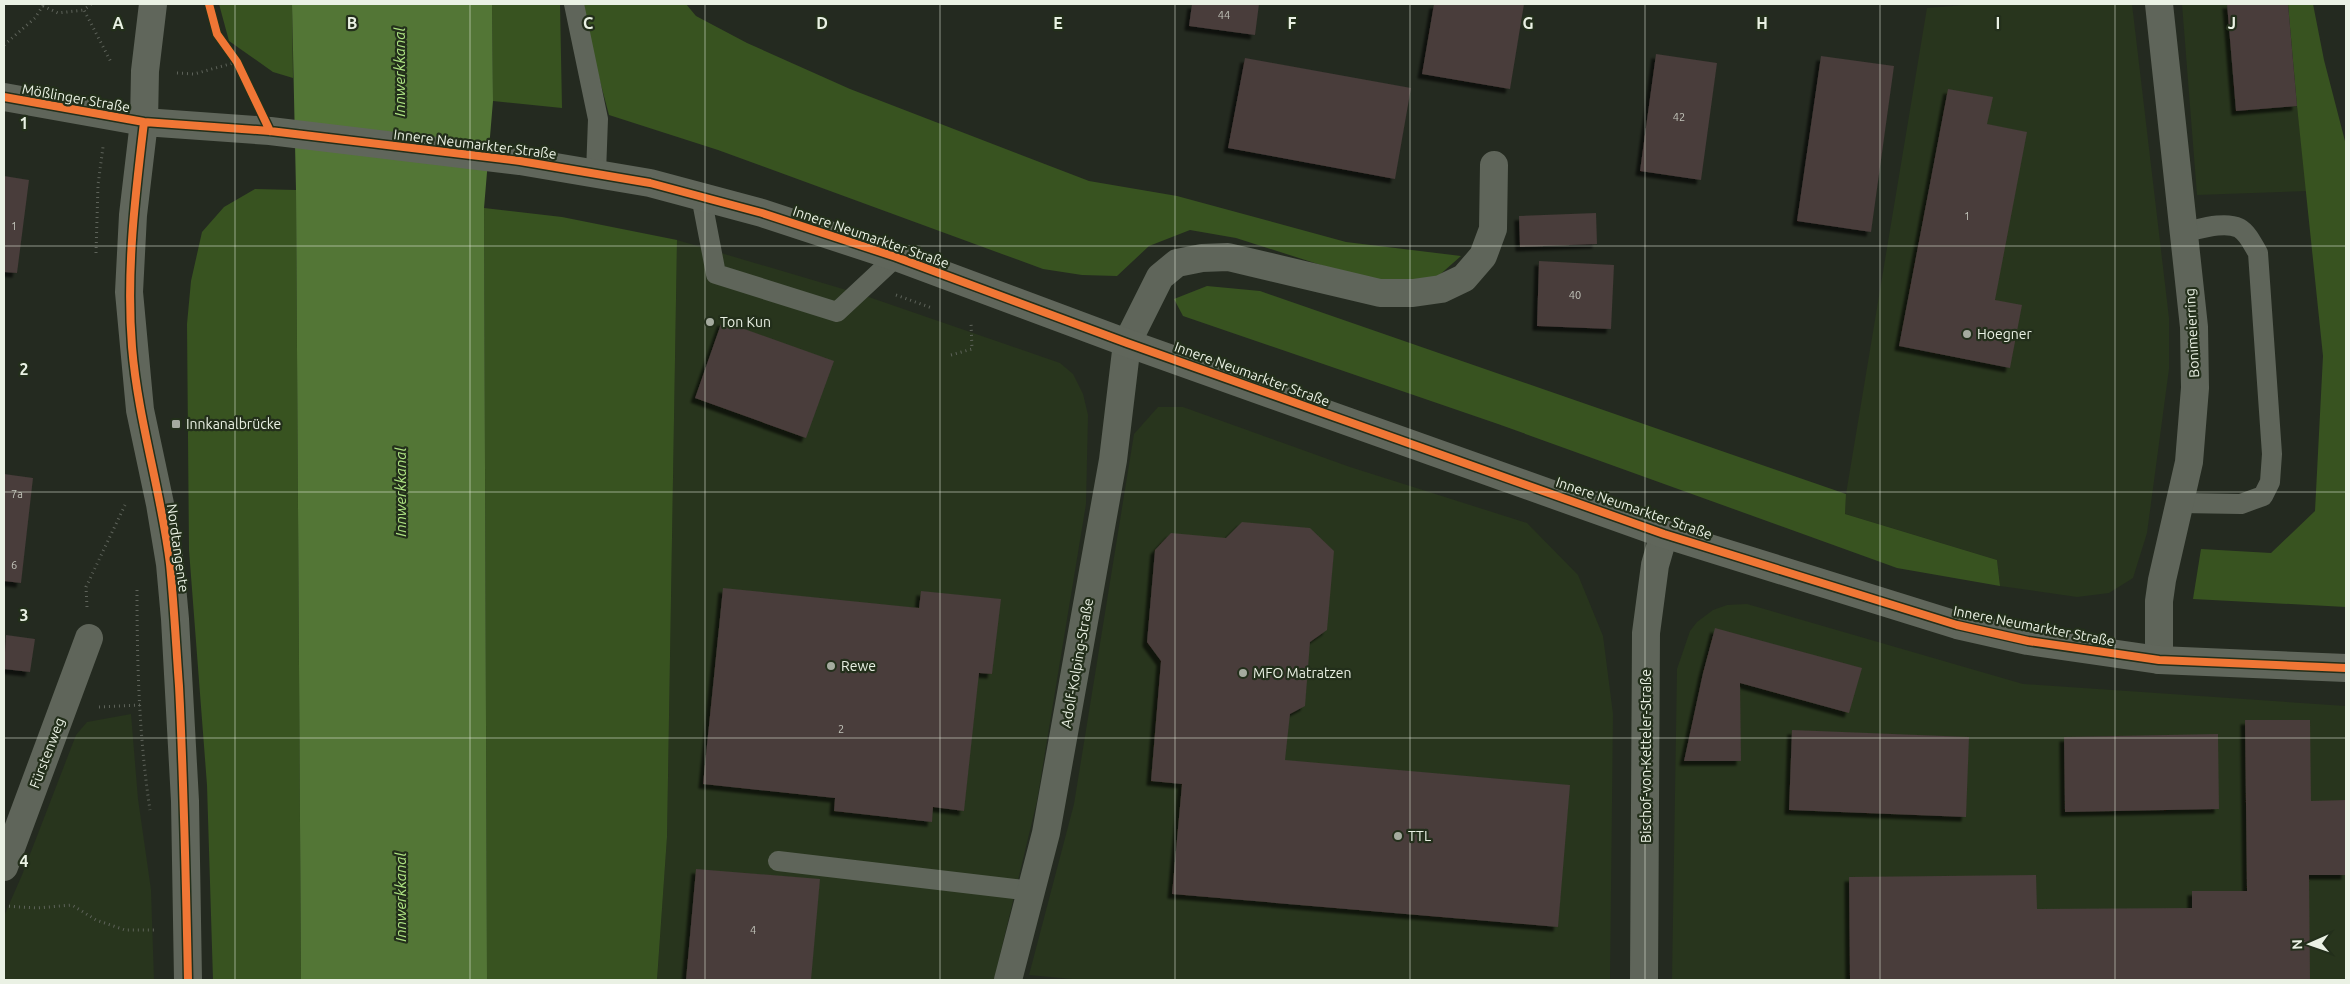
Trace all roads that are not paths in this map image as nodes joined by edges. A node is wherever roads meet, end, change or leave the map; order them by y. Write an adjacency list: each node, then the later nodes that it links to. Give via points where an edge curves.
1 (154, 4): 5 (main road, Nordtangente, via 145,71)
2 (574, 4): 7 (lane, via 598,119)
3 (2159, 4): 9 (street, Bonimeierring)
4 (4, 97): 5 (street, Mößlinger Straße)
5 (144, 122): 7 (main road, Innere Neumarkter Straße, via 270,131); 20 (main road, Nordtangente, via 132,215 128,292 140,410 170,564 185,802)
6 (1494, 165): 11 (street, via 1493,229 1483,256 1464,278 1441,289 1413,293 1380,292 1228,256 1202,258 1177,263 1160,277)
7 (596, 172): 8 (main road, Innere Neumarkter Straße)
8 (700, 196): 10 (main road, Innere Neumarkter Straße); 10 (lane, via 716,274 837,312)
9 (2184, 232): 12 (street, Bonimeierring, via 2194,327 2196,388 2189,462); 12 (lane, via 2220,226 2239,228 2258,253 2272,454 2270,482 2263,496 2241,504)
10 (896, 257): 11 (main road, Innere Neumarkter Straße)
11 (1127, 343): 13 (main road, Innere Neumarkter Straße); 19 (street, Adolf-Kolping-Straße, via 1114,460 1046,832)
12 (2181, 503): 15 (street, Bonimeierring, via 2159,601)
13 (1664, 534): 15 (main road, Innere Neumarkter Straße, via 1957,625 2028,641); 22 (street, Bischof-von-Ketteler-Straße, via 1655,565 1646,633)
14 (89, 638): 18 (street, Fürstenweg)
15 (2159, 660): 16 (main road, Innere Neumarkter Straße)
16 (2346, 668)
17 (778, 861): 19 (lane)
18 (4, 867)
19 (1032, 890): 21 (street, Adolf-Kolping-Straße)
20 (188, 980)
21 (1008, 980)
22 (1644, 980)

